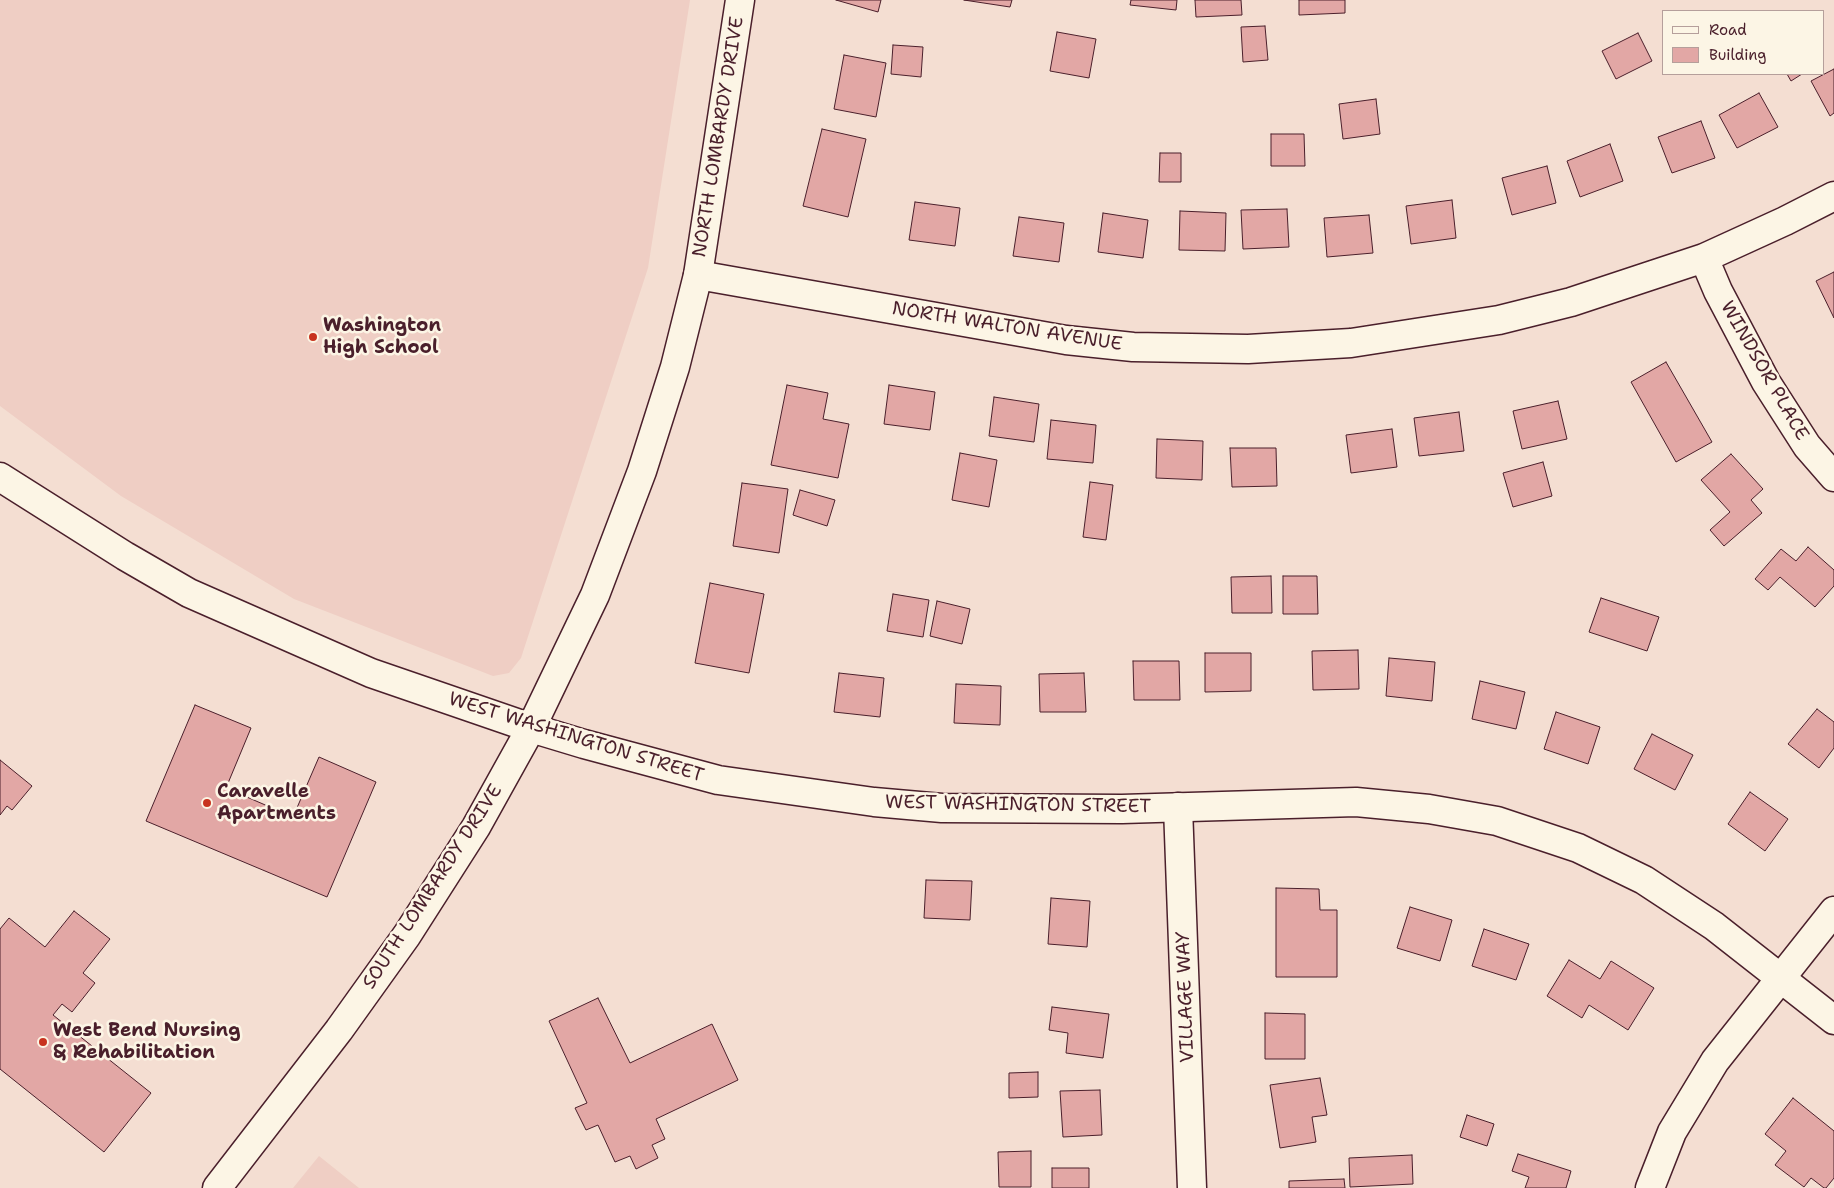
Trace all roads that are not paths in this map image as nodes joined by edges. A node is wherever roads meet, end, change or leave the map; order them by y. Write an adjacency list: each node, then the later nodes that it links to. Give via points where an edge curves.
1 (740, 0): 4 (street, NORTH LOMBARDY DRIVE)
2 (1834, 196): 3 (street, NORTH WALTON AVENUE)
3 (1704, 258): 4 (street, NORTH WALTON AVENUE, via 1572,302 1499,320 1352,343 1248,349 1133,347 1066,340); 6 (street, WINDSOR PLACE, via 1766,382 1807,446)
4 (698, 275): 7 (street, SOUTH LOMBARDY DRIVE, via 642,471 595,595)
5 (0, 477): 7 (street, WEST WASHINGTON STREET, via 117,552 189,593 370,673)
6 (1834, 477)
7 (531, 728): 8 (street, WEST WASHINGTON STREET, via 718,780 874,802 942,808); 12 (street, SOUTH LOMBARDY DRIVE, via 476,827 407,935 339,1030)
8 (1178, 807): 10 (street, WEST WASHINGTON STREET, via 1356,802 1429,809 1497,821 1578,848 1644,880 1714,926); 13 (street, VILLAGE WAY)
9 (1834, 911): 10 (street)
10 (1781, 978): 11 (street, WEST WASHINGTON STREET); 14 (street, via 1715,1061 1672,1132)
11 (1834, 1020)
12 (216, 1188)
13 (1192, 1188)
14 (1650, 1188)

